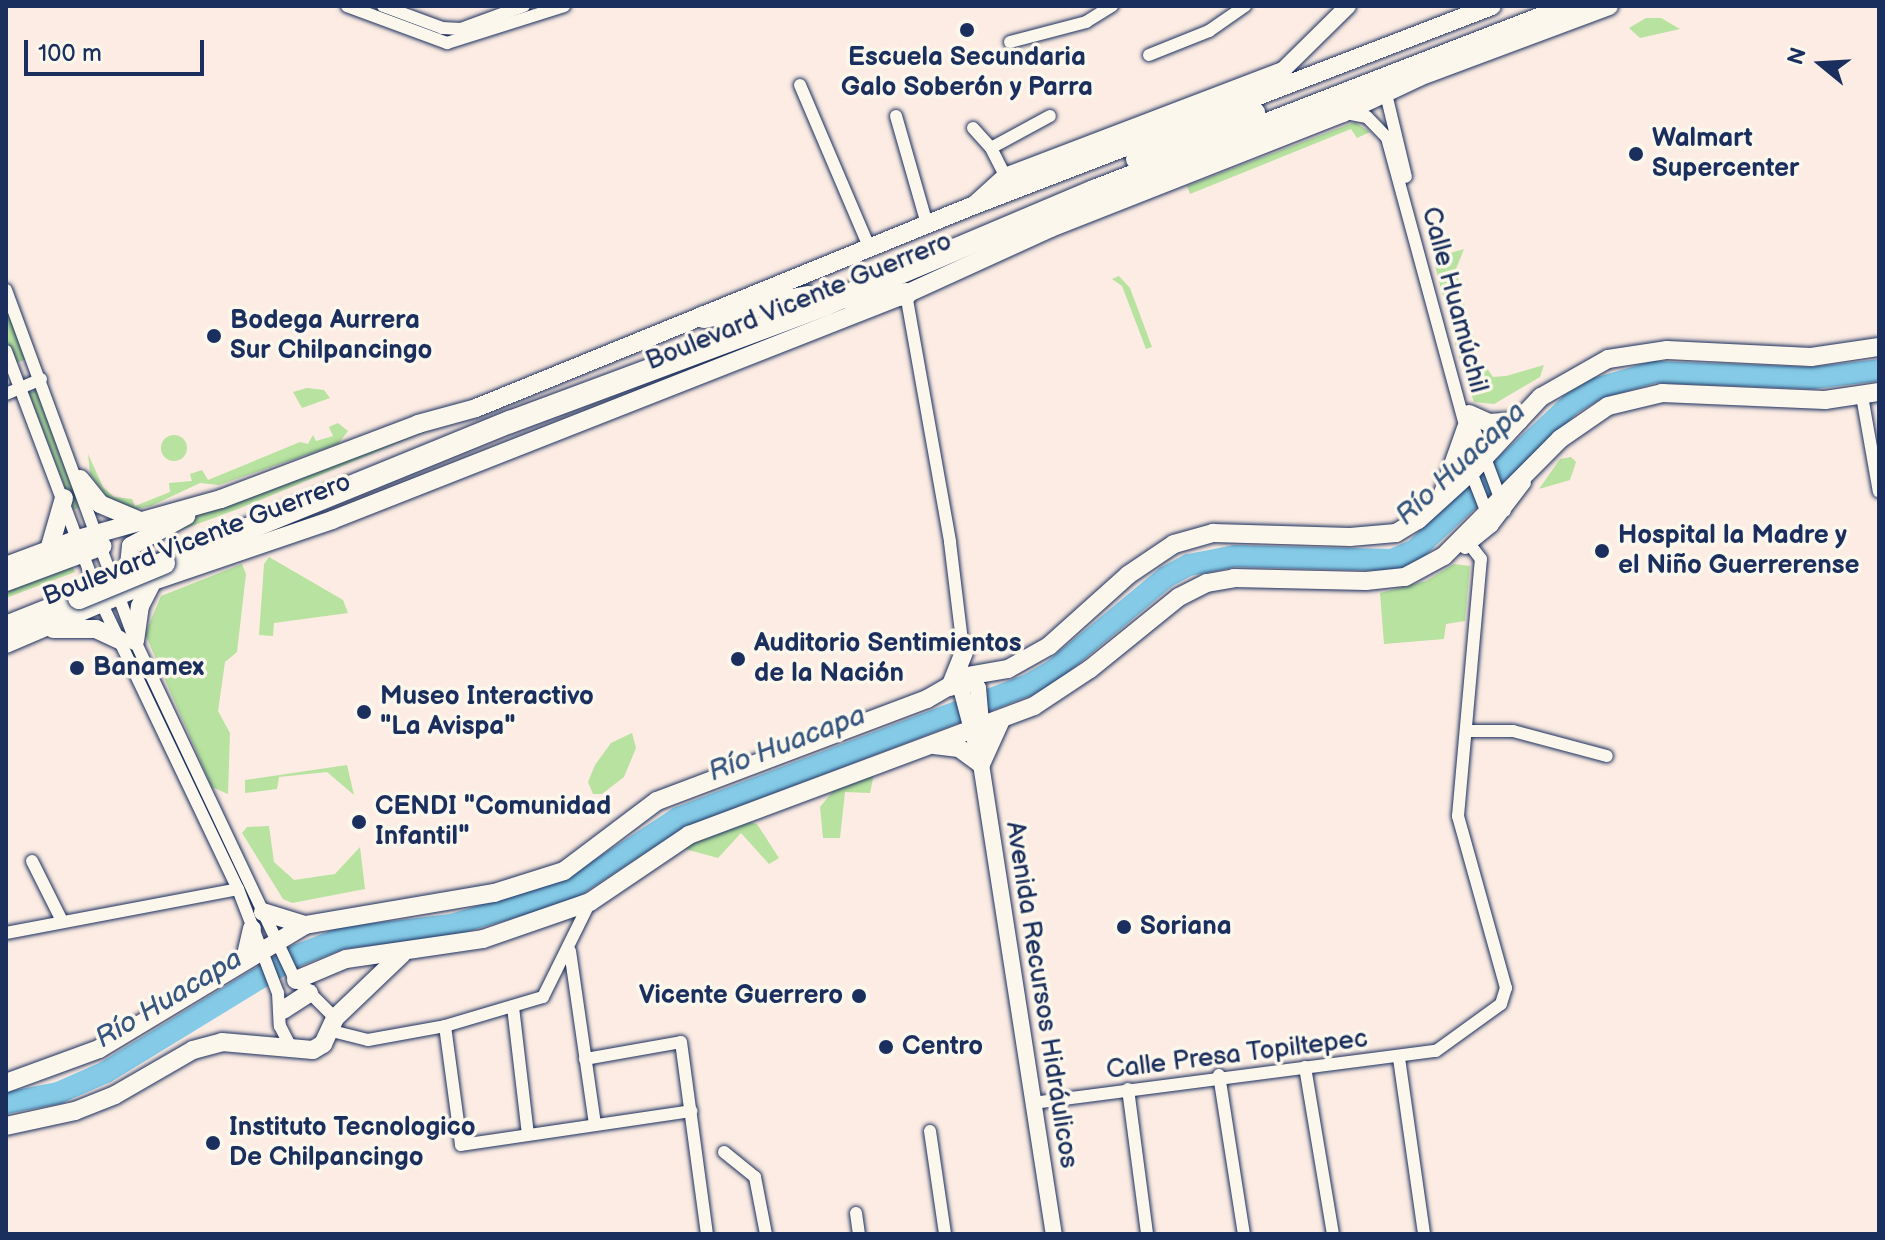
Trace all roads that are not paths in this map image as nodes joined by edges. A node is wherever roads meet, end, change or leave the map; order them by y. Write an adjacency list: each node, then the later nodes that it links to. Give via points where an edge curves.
1 (347, 6): 4 (street, via 447,43)
2 (383, 6): 3 (street, via 442,28 461,29)
3 (524, 6)
4 (564, 6)
5 (1112, 6): 12 (street, via 1086,22)
6 (1245, 6): 13 (street, via 1209,31)
7 (1348, 6): 23 (street, via 1283,70)
8 (1492, 6): 24 (main road, Boulevard Vicente Guerrero)
9 (1540, 6): 29 (highway, Boulevard Vicente Guerrero, via 1087,179)
10 (1573, 6): 22 (highway, Boulevard Vicente Guerrero)
11 (1609, 6): 15 (main road, Boulevard Vicente Guerrero)
12 (1010, 42)
13 (1149, 55)
14 (800, 85): 26 (street)
15 (1386, 94): 16 (main road, Boulevard Vicente Guerrero); 37 (street, Calle Huamúchil)
16 (1343, 113): 20 (main road, Boulevard Vicente Guerrero); 37 (street, Calle Huamúchil, via 1367,117 1387,138)
17 (896, 116): 25 (street)
18 (1050, 116): 21 (street)
19 (973, 128): 21 (street)
20 (1256, 147): 22 (highway); 28 (main road, Boulevard Vicente Guerrero, via 1051,228)
21 (991, 148): 23 (street)
22 (1205, 150): 29 (highway, Boulevard Vicente Guerrero)
23 (1005, 176): 24 (street)
24 (972, 206): 25 (main road, Boulevard Vicente Guerrero)
25 (927, 224): 26 (main road, Boulevard Vicente Guerrero)
26 (869, 247): 30 (main road, Boulevard Vicente Guerrero)
27 (6, 290): 33 (street)
28 (906, 294): 29 (highway); 53 (main road, Boulevard Vicente Guerrero, via 332,520); 62 (street)
29 (816, 301): 30 (highway); 53 (highway, Boulevard Vicente Guerrero)
30 (704, 317): 43 (main road, Boulevard Vicente Guerrero, via 476,408 388,434)
31 (1879, 347): 38 (main road, via 1811,357 1667,350 1618,356 1541,397)
32 (6, 351): 34 (street)
33 (41, 379): 34 (street); 40 (street)
34 (21, 388): 35 (street); 42 (street)
35 (6, 394)
36 (1870, 394): 41 (street); 45 (main road, via 1802,399 1686,392 1632,397 1591,415 1549,450)
37 (1468, 421): 38 (main road); 39 (street, Calle Huamúchil); 44 (main road)
38 (1519, 421): 39 (main road)
39 (1478, 465): 44 (main road); 45 (street, Calle Huamúchil); 47 (street, Calle Huamúchil)
40 (80, 479): 46 (main road, via 100,504); 48 (street)
41 (1879, 492)
42 (64, 498): 49 (street); 51 (main road)
43 (221, 499): 46 (main road, Boulevard Vicente Guerrero); 53 (main road, via 131,546 127,553 133,579)
44 (1439, 501): 63 (main road, via 1418,520 1385,535 1231,533 1174,544 1128,575 1049,646)
45 (1503, 506): 47 (main road)
46 (140, 521): 48 (main road, Boulevard Vicente Guerrero)
47 (1489, 521): 50 (street); 54 (main road, via 1444,556)
48 (101, 540): 49 (main road, Boulevard Vicente Guerrero); 56 (street)
49 (80, 545): 51 (main road); 55 (main road); 56 (street)
50 (1470, 545): 54 (street, via 1445,562); 65 (street, via 1481,559)
51 (49, 550): 52 (main road)
52 (6, 566)
53 (155, 571): 56 (highway, Boulevard Vicente Guerrero, bridge); 56 (main road, Boulevard Vicente Guerrero); 60 (main road)
54 (1405, 577): 64 (main road, via 1234,578 1207,583 1179,597 1063,689)
55 (6, 582)
56 (93, 595): 57 (highway, Boulevard Vicente Guerrero); 58 (highway, Boulevard Vicente Guerrero); 59 (main road, Boulevard Vicente Guerrero); 60 (street)
57 (6, 614)
58 (6, 627)
59 (34, 632): 60 (main road, via 83,627); 61 (main road, Boulevard Vicente Guerrero)
60 (128, 640): 70 (street); 72 (street)
61 (6, 644)
62 (964, 653): 63 (main road)
63 (963, 686): 64 (street, Avenida Recursos Hidráulicos); 74 (main road, via 657,801 564,871 494,893)
64 (981, 725): 66 (main road); 68 (main road); 68 (street, Avenida Recursos Hidráulicos)
65 (1468, 731): 67 (street, via 1513,731); 86 (street, Calle Presa Topiltepec, via 1458,816 1506,988 1501,1004 1436,1051)
66 (932, 744): 68 (main road, via 959,748); 71 (main road, via 669,844)
67 (1607, 756)
68 (981, 764): 92 (street, Avenida Recursos Hidráulicos)
69 (32, 861): 73 (street)
70 (238, 889): 73 (street); 75 (street)
71 (590, 902): 78 (street); 79 (main road, via 483,939)
72 (263, 912): 74 (main road); 77 (street)
73 (61, 919): 76 (street)
74 (305, 925): 77 (main road)
75 (252, 929): 77 (main road)
76 (6, 933)
77 (264, 951): 80 (street); 82 (street); 90 (main road, via 99,1049)
78 (570, 951): 81 (street, via 543,997); 87 (street)
79 (405, 953): 80 (main road, via 346,959); 83 (main road)
80 (300, 983): 82 (main road); 83 (street)
81 (513, 1007): 84 (street); 97 (street)
82 (283, 1010): 85 (street, via 280,1026)
83 (333, 1024): 84 (street, via 368,1040); 85 (main road, via 313,1050)
84 (445, 1026): 97 (street, via 461,1145)
85 (291, 1048): 95 (main road, via 222,1042 193,1050 115,1095 75,1111)
86 (1399, 1058): 88 (street, Calle Presa Topiltepec); 108 (street)
87 (585, 1059): 93 (street, via 681,1042); 94 (street)
88 (1305, 1067): 89 (street, Calle Presa Topiltepec); 107 (street)
89 (1219, 1075): 91 (street, Calle Presa Topiltepec); 106 (street)
90 (6, 1083)
91 (1128, 1089): 92 (street, Calle Presa Topiltepec); 105 (street)
92 (1033, 1103): 104 (street, Avenida Recursos Hidráulicos)
93 (692, 1111): 94 (street); 100 (street)
94 (595, 1124): 97 (street)
95 (6, 1126)
96 (930, 1131): 103 (street)
97 (528, 1134)
98 (724, 1152): 101 (street, via 755,1177)
99 (856, 1213): 102 (street)
100 (707, 1234)
101 (766, 1234)
102 (859, 1234)
103 (945, 1234)
104 (1054, 1234)
105 (1147, 1234)
106 (1244, 1234)
107 (1333, 1234)
108 (1424, 1234)

